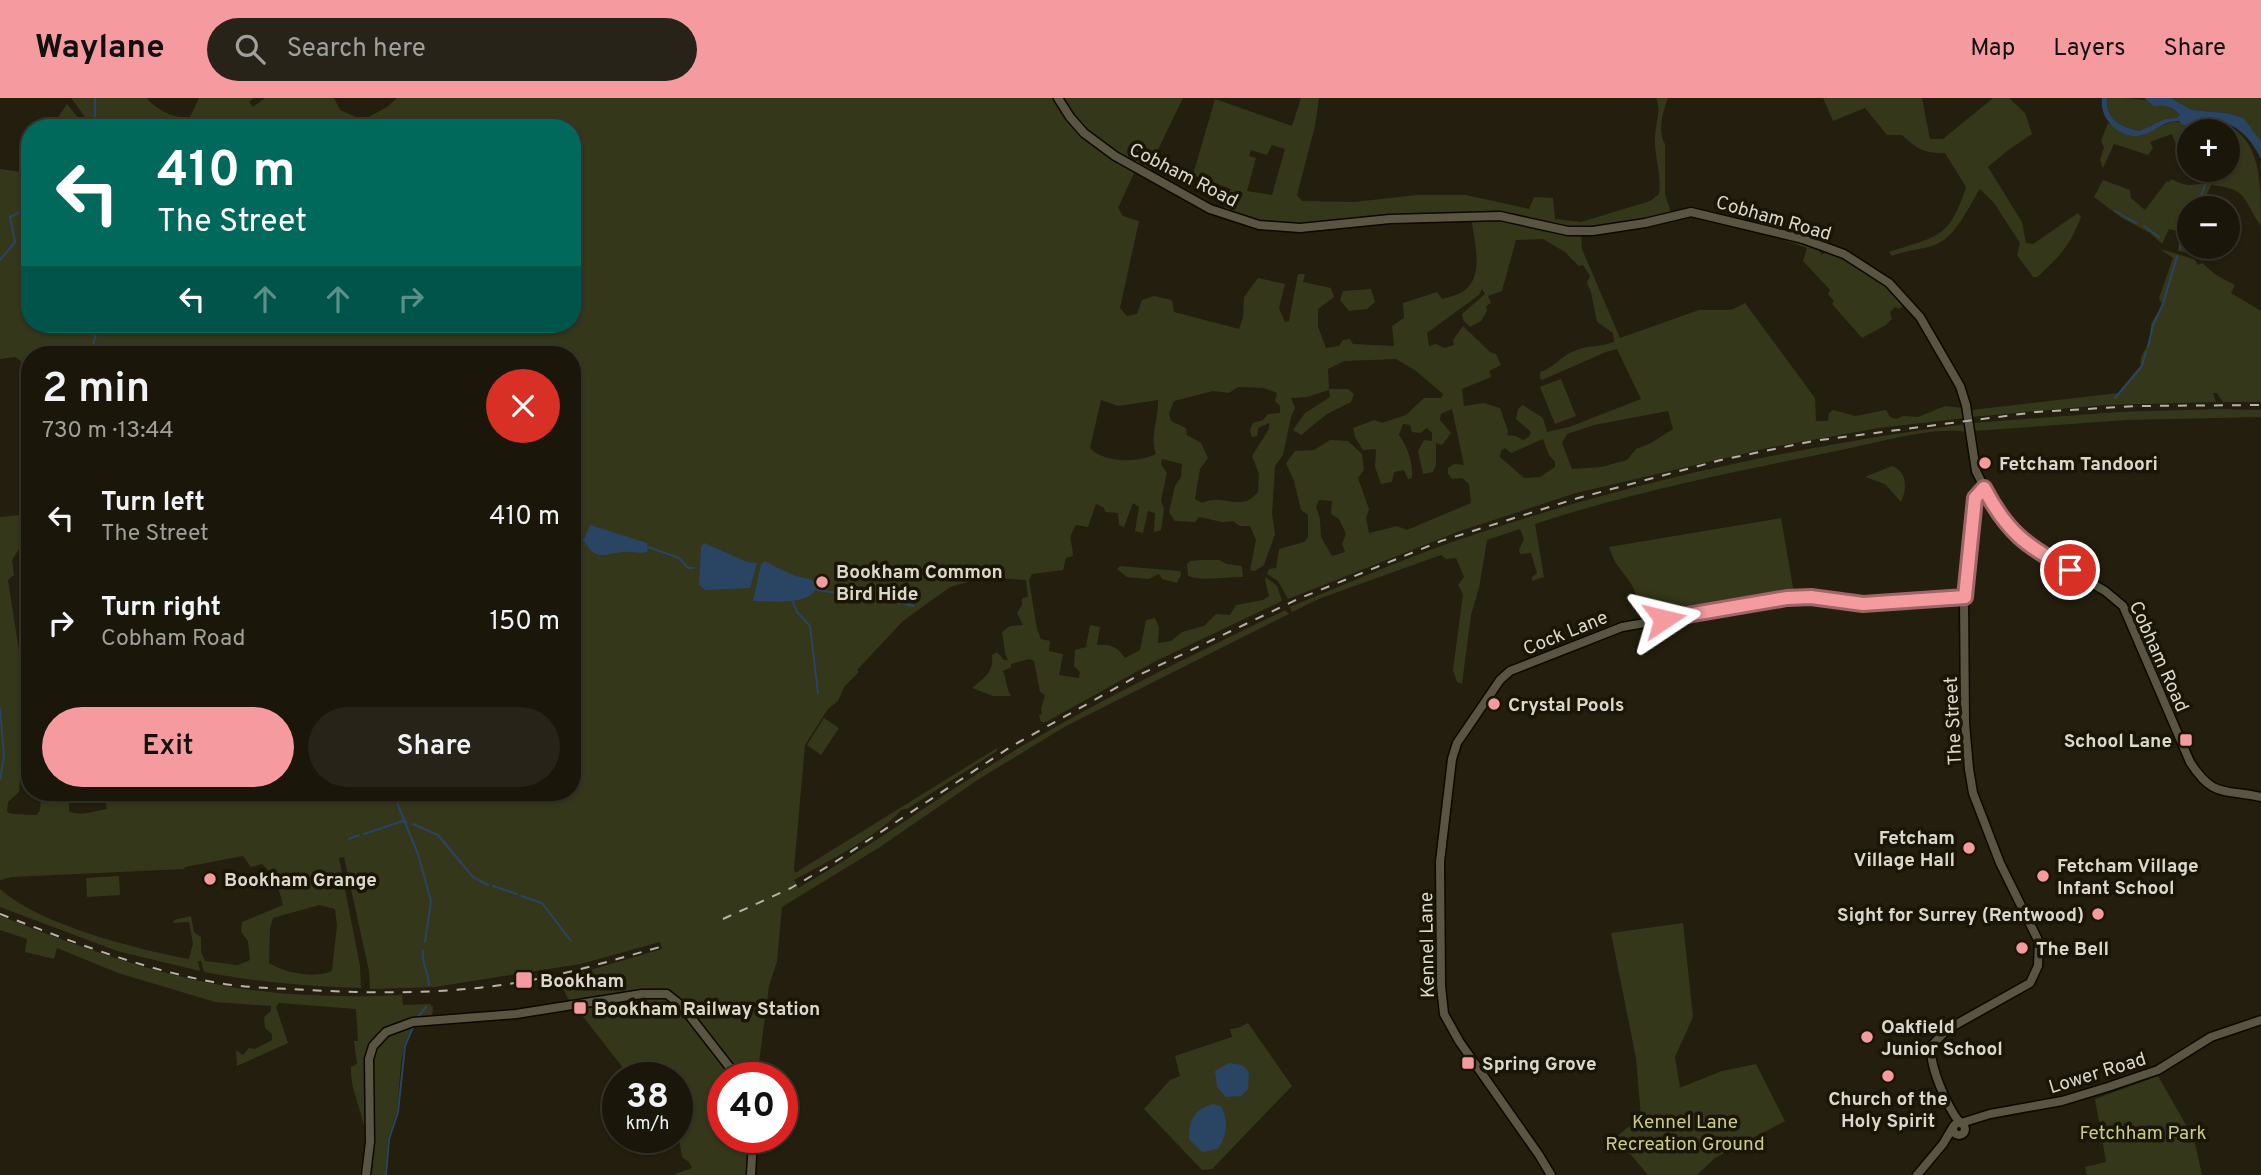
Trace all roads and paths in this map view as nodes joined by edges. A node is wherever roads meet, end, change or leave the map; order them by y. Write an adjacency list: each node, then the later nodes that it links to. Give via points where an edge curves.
1 (1059, 98): 2 (street, Cobham Road, via 1084,133 1115,156 1210,209 1259,225 1300,228 1390,219 1500,216 1568,231 1593,231 1691,212 1833,249 1878,274 1920,317 1963,393 1976,471)
2 (1984, 488): 3 (street, The Street, via 1975,498); 5 (street, Cobham Road, via 2026,545 2105,590 2123,606 2199,776 2214,790)
3 (1965, 597): 4 (street, Cock Lane, via 1863,604 1811,597 1779,599 1622,627); 8 (street, The Street, via 1965,723 1973,793 2000,863 2039,942 2038,966 2030,983 1948,1029 1932,1045 1931,1064)
4 (1510, 671): 12 (street, Kennel Lane, via 1460,736 1452,759 1441,848 1441,986 1444,1014 1459,1041)
5 (2261, 797)
6 (2261, 1020): 8 (street, Lower Road, via 2211,1037 2158,1070 2062,1101 1975,1118)
7 (725, 1062): 10 (street, via 676,999 658,992 399,1026 383,1035 369,1056)
8 (1959, 1127): 13 (street)
9 (752, 1153): 11 (street)
10 (366, 1175)
11 (751, 1175)
12 (1551, 1175)
13 (1917, 1175)

